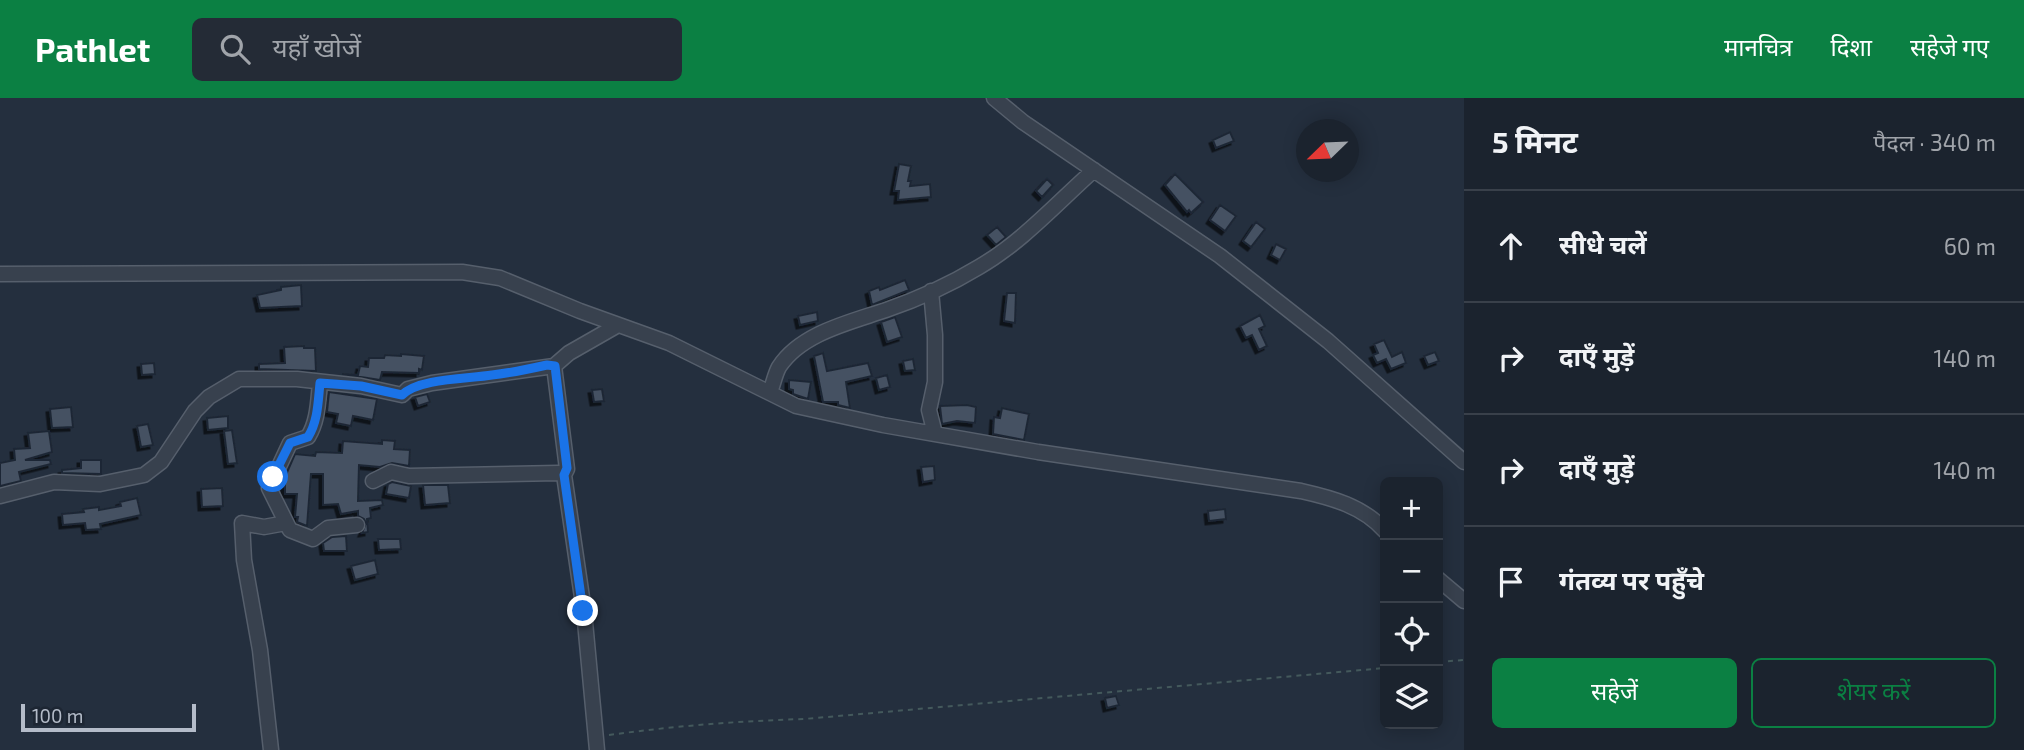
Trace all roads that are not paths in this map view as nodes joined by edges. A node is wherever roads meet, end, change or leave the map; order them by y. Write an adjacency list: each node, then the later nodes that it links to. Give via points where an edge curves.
1 (994, 98): 2 (street)
2 (1094, 170): 4 (street, via 995,256); 10 (street, via 1220,256 1328,341)
3 (0, 274): 5 (street, via 462,272 500,278)
4 (931, 291): 8 (street, via 817,335 779,368); 9 (street, via 935,383 929,410)
5 (618, 325): 6 (street); 8 (street, via 669,343)
6 (555, 366): 7 (street, via 432,383 402,395); 11 (street, via 567,468)
7 (320, 383): 13 (street, via 239,379 195,411 161,462 144,475 100,484 54,482); 14 (street, via 313,430 308,437 290,443 270,482 270,492)
8 (770, 393): 9 (street, via 796,406)
9 (935, 434): 16 (street, via 1301,491 1336,499)
10 (1464, 462)
11 (564, 475): 12 (street, via 409,476 391,472); 19 (street)
12 (373, 481)
13 (0, 496)
14 (286, 523): 15 (street, via 290,530 313,539 328,528); 20 (street, via 264,527 242,523)
15 (357, 525)
16 (1380, 526)
17 (1443, 583): 18 (street)
18 (1464, 601)
19 (597, 744)
20 (271, 750)

